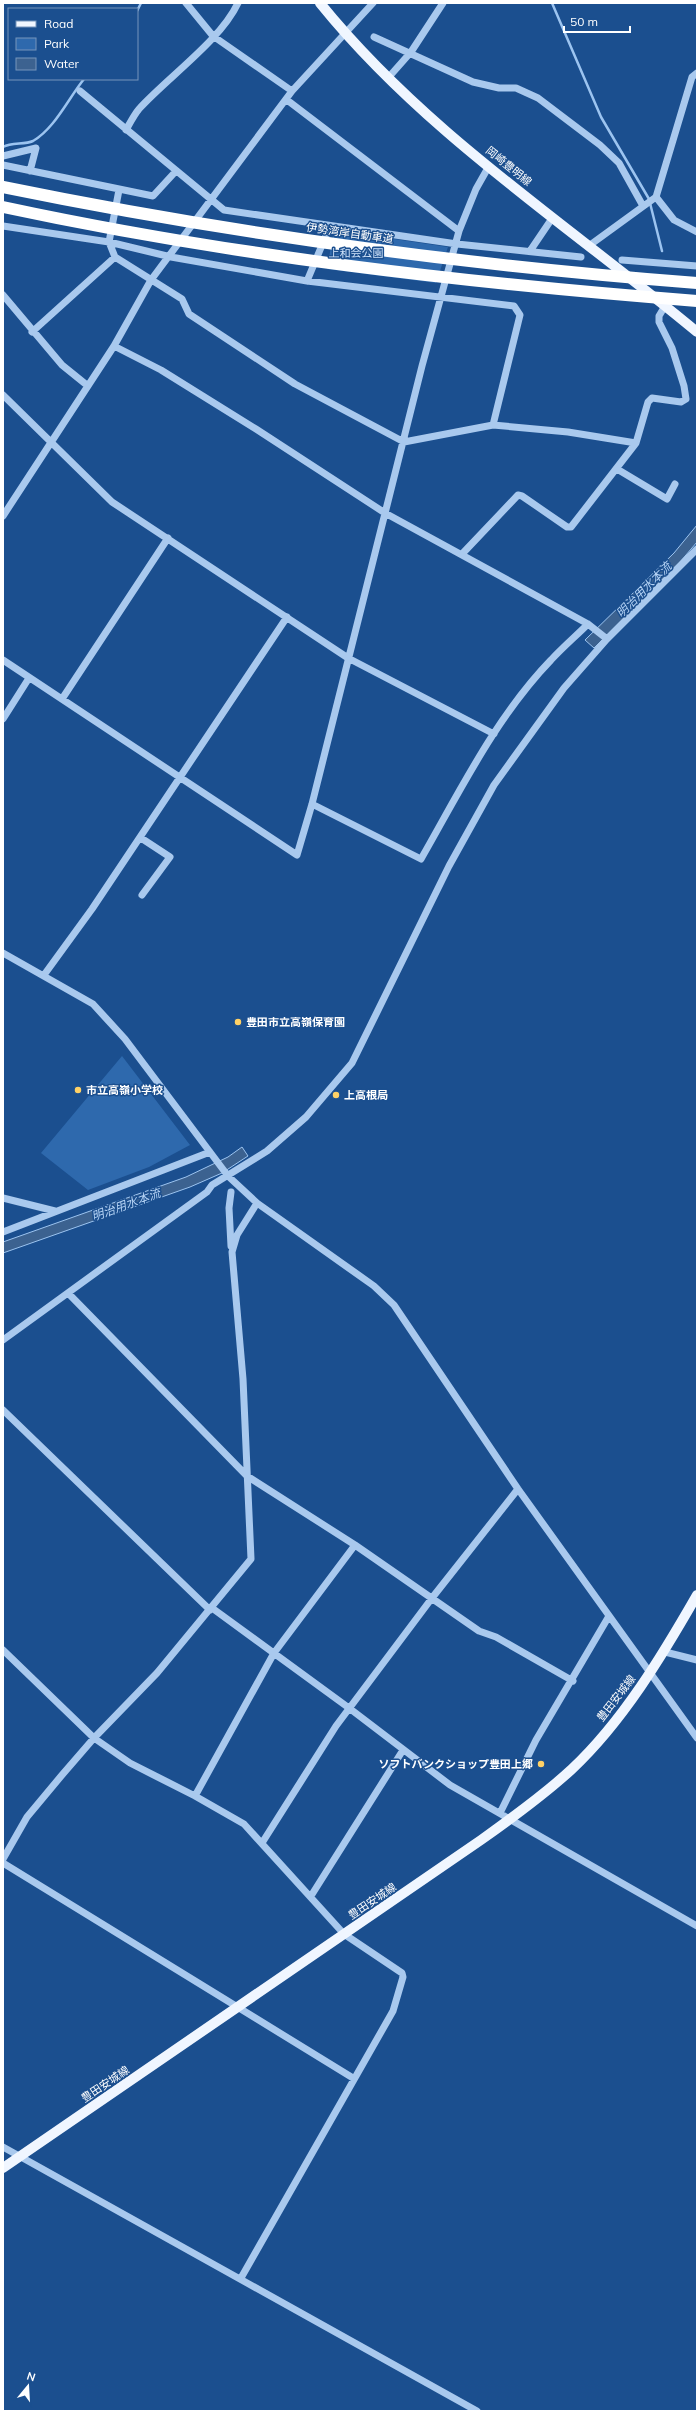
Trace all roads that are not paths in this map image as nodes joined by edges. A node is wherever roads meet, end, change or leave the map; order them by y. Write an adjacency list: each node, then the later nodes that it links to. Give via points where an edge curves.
1 (186, 3): 7 (street)
2 (238, 3): 7 (street)
3 (320, 3): 6 (main road, 岡崎豊明線)
4 (373, 3): 6 (street)
5 (443, 3): 9 (street)
6 (344, 34): 11 (main road, 岡崎豊明線); 12 (street)
7 (213, 36): 12 (street); 15 (street, via 138,110)
8 (374, 37): 9 (street)
9 (411, 52): 11 (street); 25 (street, via 473,82 499,88 516,88 538,98 619,163)
10 (697, 73): 23 (street, via 692,77)
11 (388, 78): 18 (main road, 岡崎豊明線)
12 (292, 91): 14 (street)
13 (80, 92): 15 (street)
14 (287, 100): 24 (street); 30 (street)
15 (126, 130): 19 (street)
16 (3, 156): 20 (street, via 36,148)
17 (3, 164): 20 (street)
18 (489, 166): 27 (main road, 岡崎豊明線); 30 (street, via 476,189)
19 (176, 171): 22 (street, via 153,196); 24 (street)
20 (30, 172): 22 (street)
21 (3, 187): 43 (highway, 伊勢湾岸自動車道, via 239,230 432,258)
22 (119, 190): 32 (street)
23 (656, 197): 25 (street); 31 (street, via 674,220)
24 (212, 201): 29 (street, via 224,210); 37 (street)
25 (643, 206): 34 (street)
26 (3, 207): 46 (highway, via 156,236 326,262 539,288)
27 (553, 217): 34 (main road, 岡崎豊明線); 35 (street)
28 (3, 226): 32 (street)
29 (330, 226): 33 (street); 42 (street)
30 (459, 231): 33 (street)
31 (697, 232)
32 (109, 242): 36 (street); 37 (street)
33 (457, 244): 35 (street); 45 (street)
34 (590, 246): 47 (main road, 岡崎豊明線)
35 (530, 251): 38 (street)
36 (115, 257): 41 (street); 48 (street)
37 (171, 257): 41 (street); 42 (street)
38 (580, 257)
39 (622, 260): 40 (street)
40 (697, 266)
41 (151, 280): 50 (street); 55 (street, via 182,299 189,314 295,384)
42 (307, 281): 45 (street)
43 (697, 283)
44 (3, 295): 48 (street)
45 (441, 298): 53 (street, via 514,306 520,315); 55 (street)
46 (697, 302)
47 (665, 306): 49 (main road, 岡崎豊明線); 56 (street, via 659,316 659,322 672,348 686,399 681,402 652,398 648,402)
48 (32, 332): 51 (street, via 62,365)
49 (697, 332)
50 (114, 346): 51 (street); 60 (street, via 161,370 256,428)
51 (88, 386): 54 (street)
52 (3, 395): 54 (street)
53 (493, 426): 55 (street); 56 (street, via 568,432)
54 (51, 441): 59 (street); 62 (street, via 112,502)
55 (404, 442): 60 (street)
56 (636, 443): 57 (street)
57 (617, 469): 58 (street, via 667,499); 64 (street, via 571,527 567,527 518,495)
58 (675, 484)
59 (5, 509): 61 (street)
60 (385, 513): 64 (street); 68 (street)
61 (3, 516)
62 (168, 538): 65 (street); 71 (street)
63 (697, 549): 67 (street)
64 (463, 553): 66 (street)
65 (287, 617): 68 (street); 74 (street)
66 (588, 624): 67 (street); 73 (street, via 550,660)
67 (606, 638): 81 (street, via 564,688 494,785 449,866 352,1063 306,1117 267,1151)
68 (348, 658): 73 (street); 75 (street)
69 (3, 660): 70 (street)
70 (29, 678): 71 (street); 72 (street)
71 (62, 699): 74 (street)
72 (3, 719)
73 (494, 734): 75 (street, via 460,788 421,859)
74 (180, 778): 75 (street, via 297,855); 76 (street)
75 (312, 804)
76 (141, 838): 77 (street, via 170,857); 79 (street)
77 (142, 895)
78 (3, 953): 79 (street)
79 (44, 975): 80 (street, via 93,1004 124,1038)
80 (210, 1152): 81 (street); 85 (street)
81 (226, 1174): 84 (street); 88 (street)
82 (231, 1192): 87 (street, via 229,1208)
83 (3, 1198): 85 (street)
84 (257, 1203): 87 (street, via 237,1235); 92 (street, via 374,1286 389,1300)
85 (55, 1211): 86 (street)
86 (3, 1232)
87 (232, 1252): 91 (street, via 243,1379)
88 (68, 1293): 89 (street); 91 (street)
89 (3, 1340)
90 (3, 1410): 96 (street)
91 (247, 1476): 93 (street); 96 (street, via 251,1559)
92 (518, 1489): 95 (street); 97 (street)
93 (355, 1545): 95 (street); 100 (street)
94 (697, 1595): 99 (main road, 豊田安城線)
95 (432, 1598): 103 (street, via 479,1631 496,1637); 104 (street)
96 (211, 1609): 100 (street); 105 (street, via 157,1673)
97 (609, 1616): 102 (street); 103 (street)
98 (3, 1650): 105 (street)
99 (665, 1652): 101 (street); 102 (main road, 豊田安城線)
100 (274, 1653): 104 (street); 108 (street)
101 (697, 1660)
102 (650, 1673): 106 (street); 110 (main road, 豊田安城線, via 573,1768)
103 (573, 1681): 109 (street, via 536,1740)
104 (349, 1708): 107 (street); 111 (street)
105 (94, 1738): 108 (street, via 130,1763); 112 (street, via 27,1817)
106 (697, 1738)
107 (404, 1750): 109 (street, via 450,1785); 114 (street)
108 (195, 1796): 111 (street, via 244,1824)
109 (500, 1813): 110 (street)
110 (511, 1819): 115 (street); 116 (main road, 豊田安城線)
111 (262, 1843): 114 (street)
112 (3, 1859)
113 (3, 1863): 117 (street)
114 (311, 1896): 116 (street)
115 (697, 1926)
116 (344, 1934): 117 (main road, 豊田安城線); 118 (street, via 402,1973 403,1977 393,2011)
117 (239, 2007): 118 (street); 120 (main road, 豊田安城線)
118 (353, 2078): 122 (street)
119 (3, 2147): 120 (street)
120 (20, 2156): 121 (main road, 豊田安城線); 122 (street)
121 (3, 2168)
122 (241, 2278): 123 (street)
123 (477, 2411)

